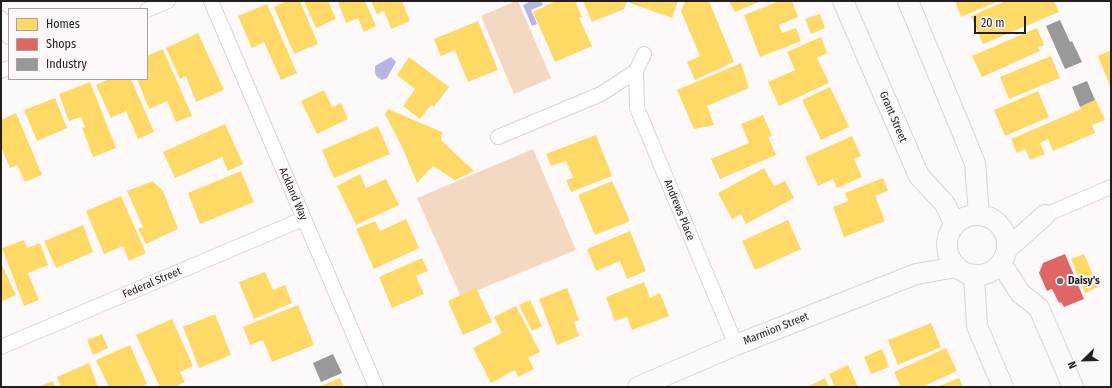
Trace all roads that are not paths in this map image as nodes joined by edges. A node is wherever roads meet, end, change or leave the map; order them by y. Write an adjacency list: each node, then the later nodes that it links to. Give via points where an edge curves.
1 (168, 1): 5 (street)
2 (212, 1): 14 (street, Ackland Way)
3 (843, 1): 15 (street, Grant Street, via 918,176 945,204)
4 (908, 1): 12 (street, via 975,163)
5 (148, 10)
6 (1, 18): 7 (street)
7 (8, 35)
8 (644, 54): 9 (street, Andrews Place)
9 (636, 72): 10 (street, via 601,94); 21 (street, Andrews Place, via 637,108)
10 (498, 137)
11 (1111, 187): 13 (street)
12 (980, 215): 15 (street, via 966,217); 16 (street, via 994,219)
13 (1044, 215): 16 (street); 18 (street)
14 (303, 219): 22 (street, Federal Street); 23 (street, Ackland Way)
15 (955, 224): 17 (street)
16 (999, 224): 18 (street, via 1005,236)
17 (947, 243): 19 (street, via 952,260); 20 (street, Marmion Street)
18 (1004, 256): 19 (street, via 994,270 985,274); 26 (street, via 1020,293 1039,308)
19 (966, 271): 20 (street, Marmion Street); 25 (street, via 977,326)
20 (916, 274): 21 (street, Marmion Street)
21 (736, 345): 24 (street, Marmion Street)
22 (1, 347)
23 (376, 387)
24 (638, 387)
25 (1003, 387)
26 (1073, 387)

